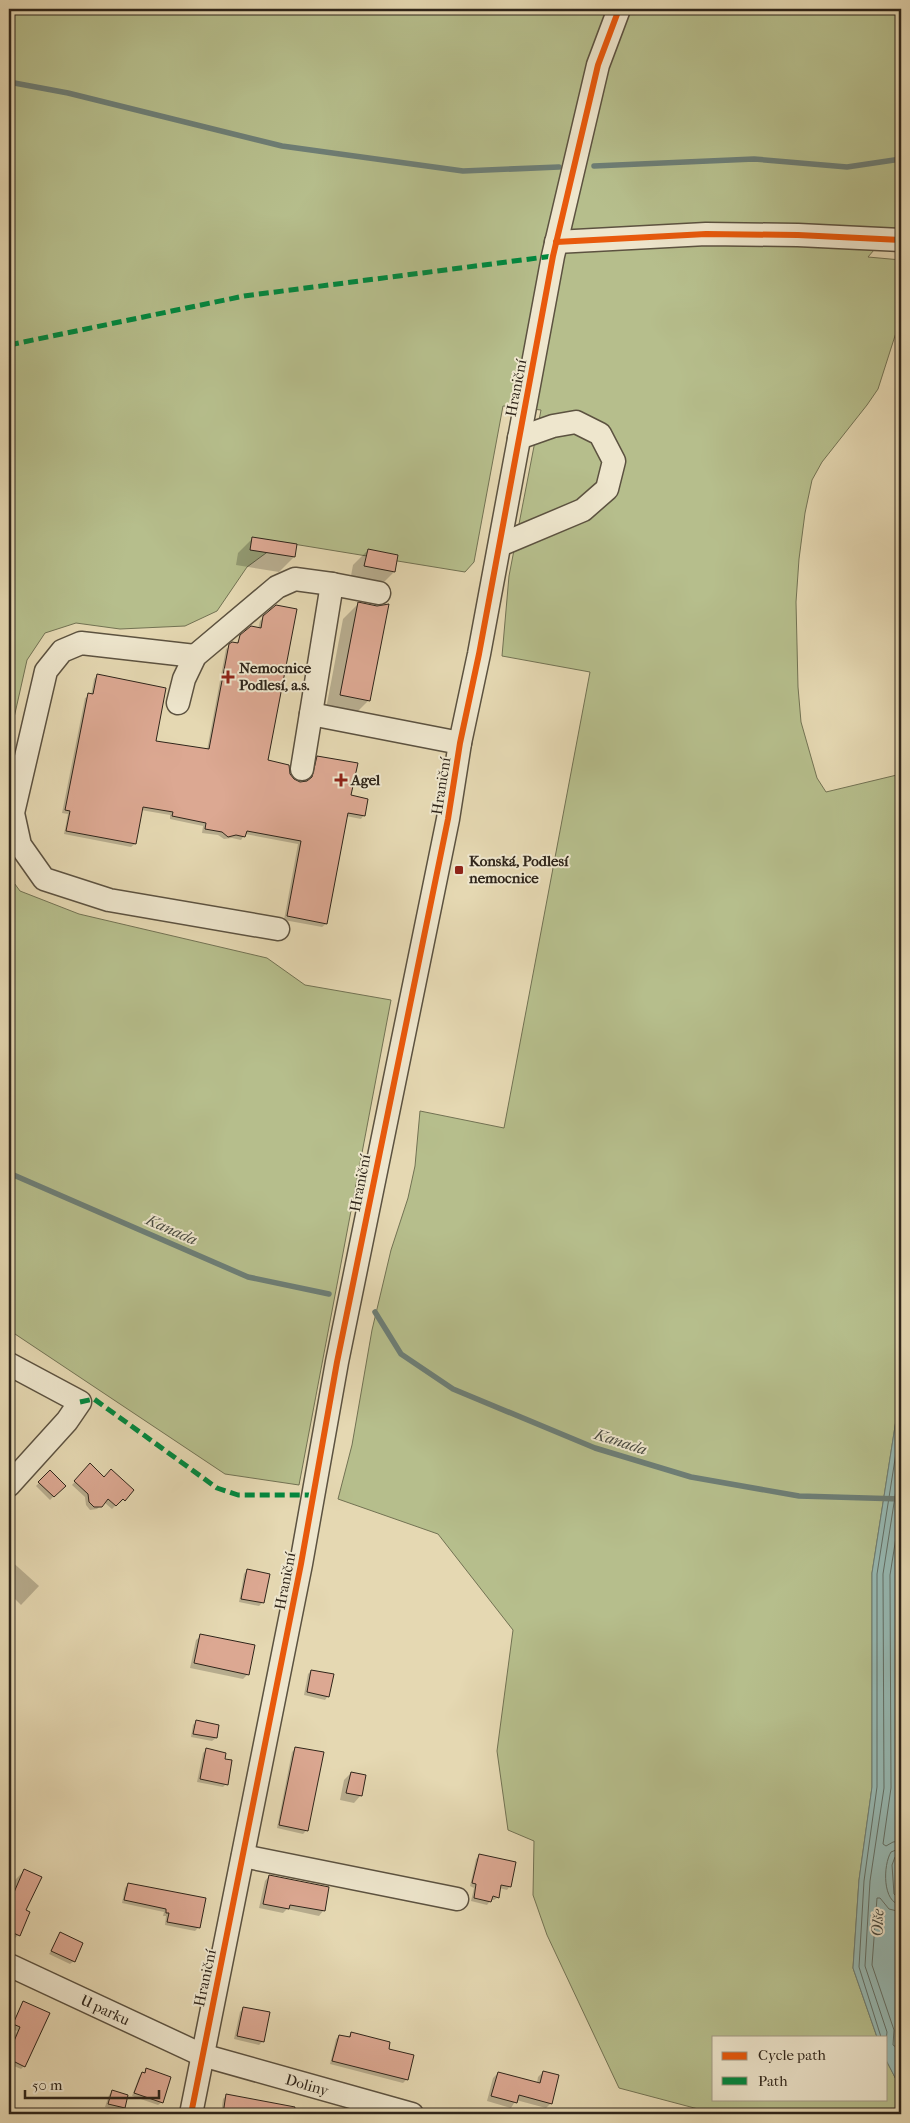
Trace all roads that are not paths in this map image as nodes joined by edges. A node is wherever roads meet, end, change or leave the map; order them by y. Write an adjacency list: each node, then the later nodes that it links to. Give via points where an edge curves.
1 (618, 9): 3 (street, Hraniční, via 598,65)
2 (901, 240): 3 (street, via 706,234)
3 (555, 249): 4 (street, Hraniční)
4 (519, 438): 5 (street, Hraniční); 5 (street, via 576,422 600,434 614,461 607,489 583,510)
5 (500, 545): 11 (street, Hraniční)
6 (332, 584): 7 (street); 8 (street, via 295,579 277,586); 10 (street)
7 (380, 593)
8 (195, 656): 9 (street, via 184,679); 13 (street, via 81,643 62,651 46,672 13,813 20,844 44,879 109,900)
9 (178, 703)
10 (311, 714): 11 (street); 12 (street)
11 (460, 743): 16 (street, Hraniční, via 448,819 337,1362)
12 (302, 769)
13 (278, 929)
14 (9, 1364): 15 (street, via 80,1402)
15 (9, 1485)
16 (243, 1856): 17 (street); 19 (street, Hraniční)
17 (458, 1899)
18 (9, 1965): 19 (street, U parku)
19 (202, 2056): 20 (street, Hraniční); 21 (street, Doliny)
20 (191, 2114)
21 (412, 2114)

